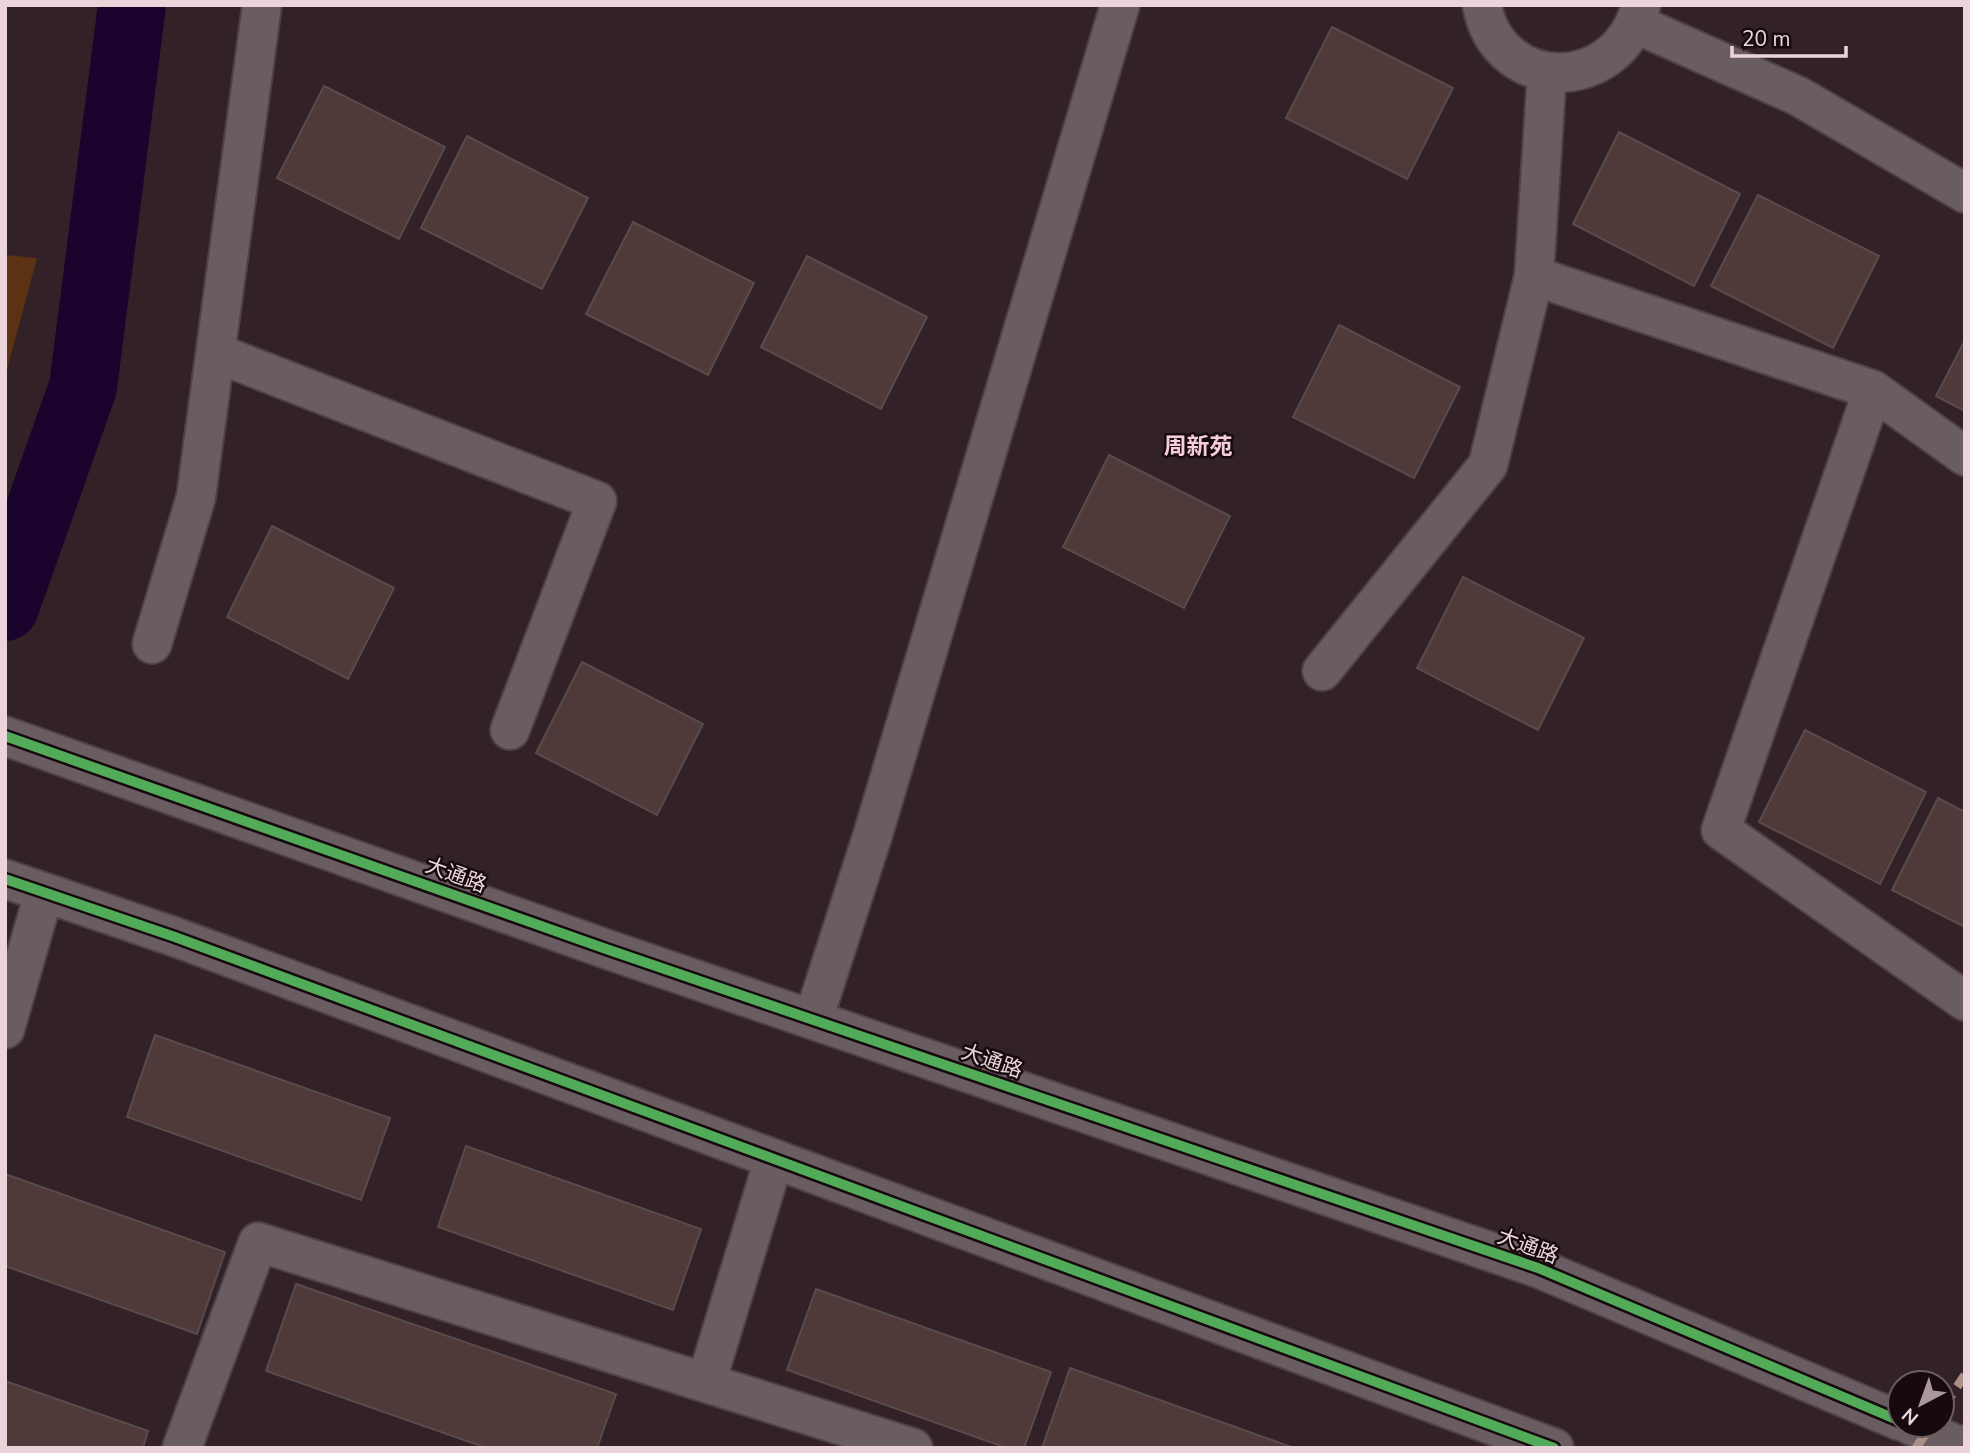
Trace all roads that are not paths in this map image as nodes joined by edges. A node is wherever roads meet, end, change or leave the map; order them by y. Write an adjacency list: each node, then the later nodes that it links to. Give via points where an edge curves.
1 (262, 5): 8 (street)
2 (1120, 5): 17 (street, via 873,834)
3 (1482, 5): 5 (street, via 1484,20 1499,44 1520,62)
4 (1639, 15): 5 (street, via 1622,46 1601,63 1574,72); 6 (street, via 1798,96)
5 (1547, 72): 7 (street)
6 (1965, 193)
7 (1534, 276): 9 (street); 12 (street, via 1488,466)
8 (216, 353): 11 (street, via 196,497); 13 (street, via 597,501)
9 (1873, 390): 10 (street); 16 (street, via 1721,830)
10 (1965, 456)
11 (152, 644)
12 (1322, 671)
13 (510, 730)
14 (5, 736): 17 (street, 大通路)
15 (20, 884): 18 (street); 19 (street)
16 (1965, 1001)
17 (813, 1020): 21 (street, 大通路, via 1538,1269)
18 (5, 1029)
19 (774, 1159): 20 (street); 25 (street)
20 (706, 1383): 23 (street, via 258,1242); 24 (street)
21 (1886, 1415)
22 (1943, 1439): 26 (street)
23 (182, 1448)
24 (913, 1448)
25 (1554, 1448)
26 (1965, 1448)

